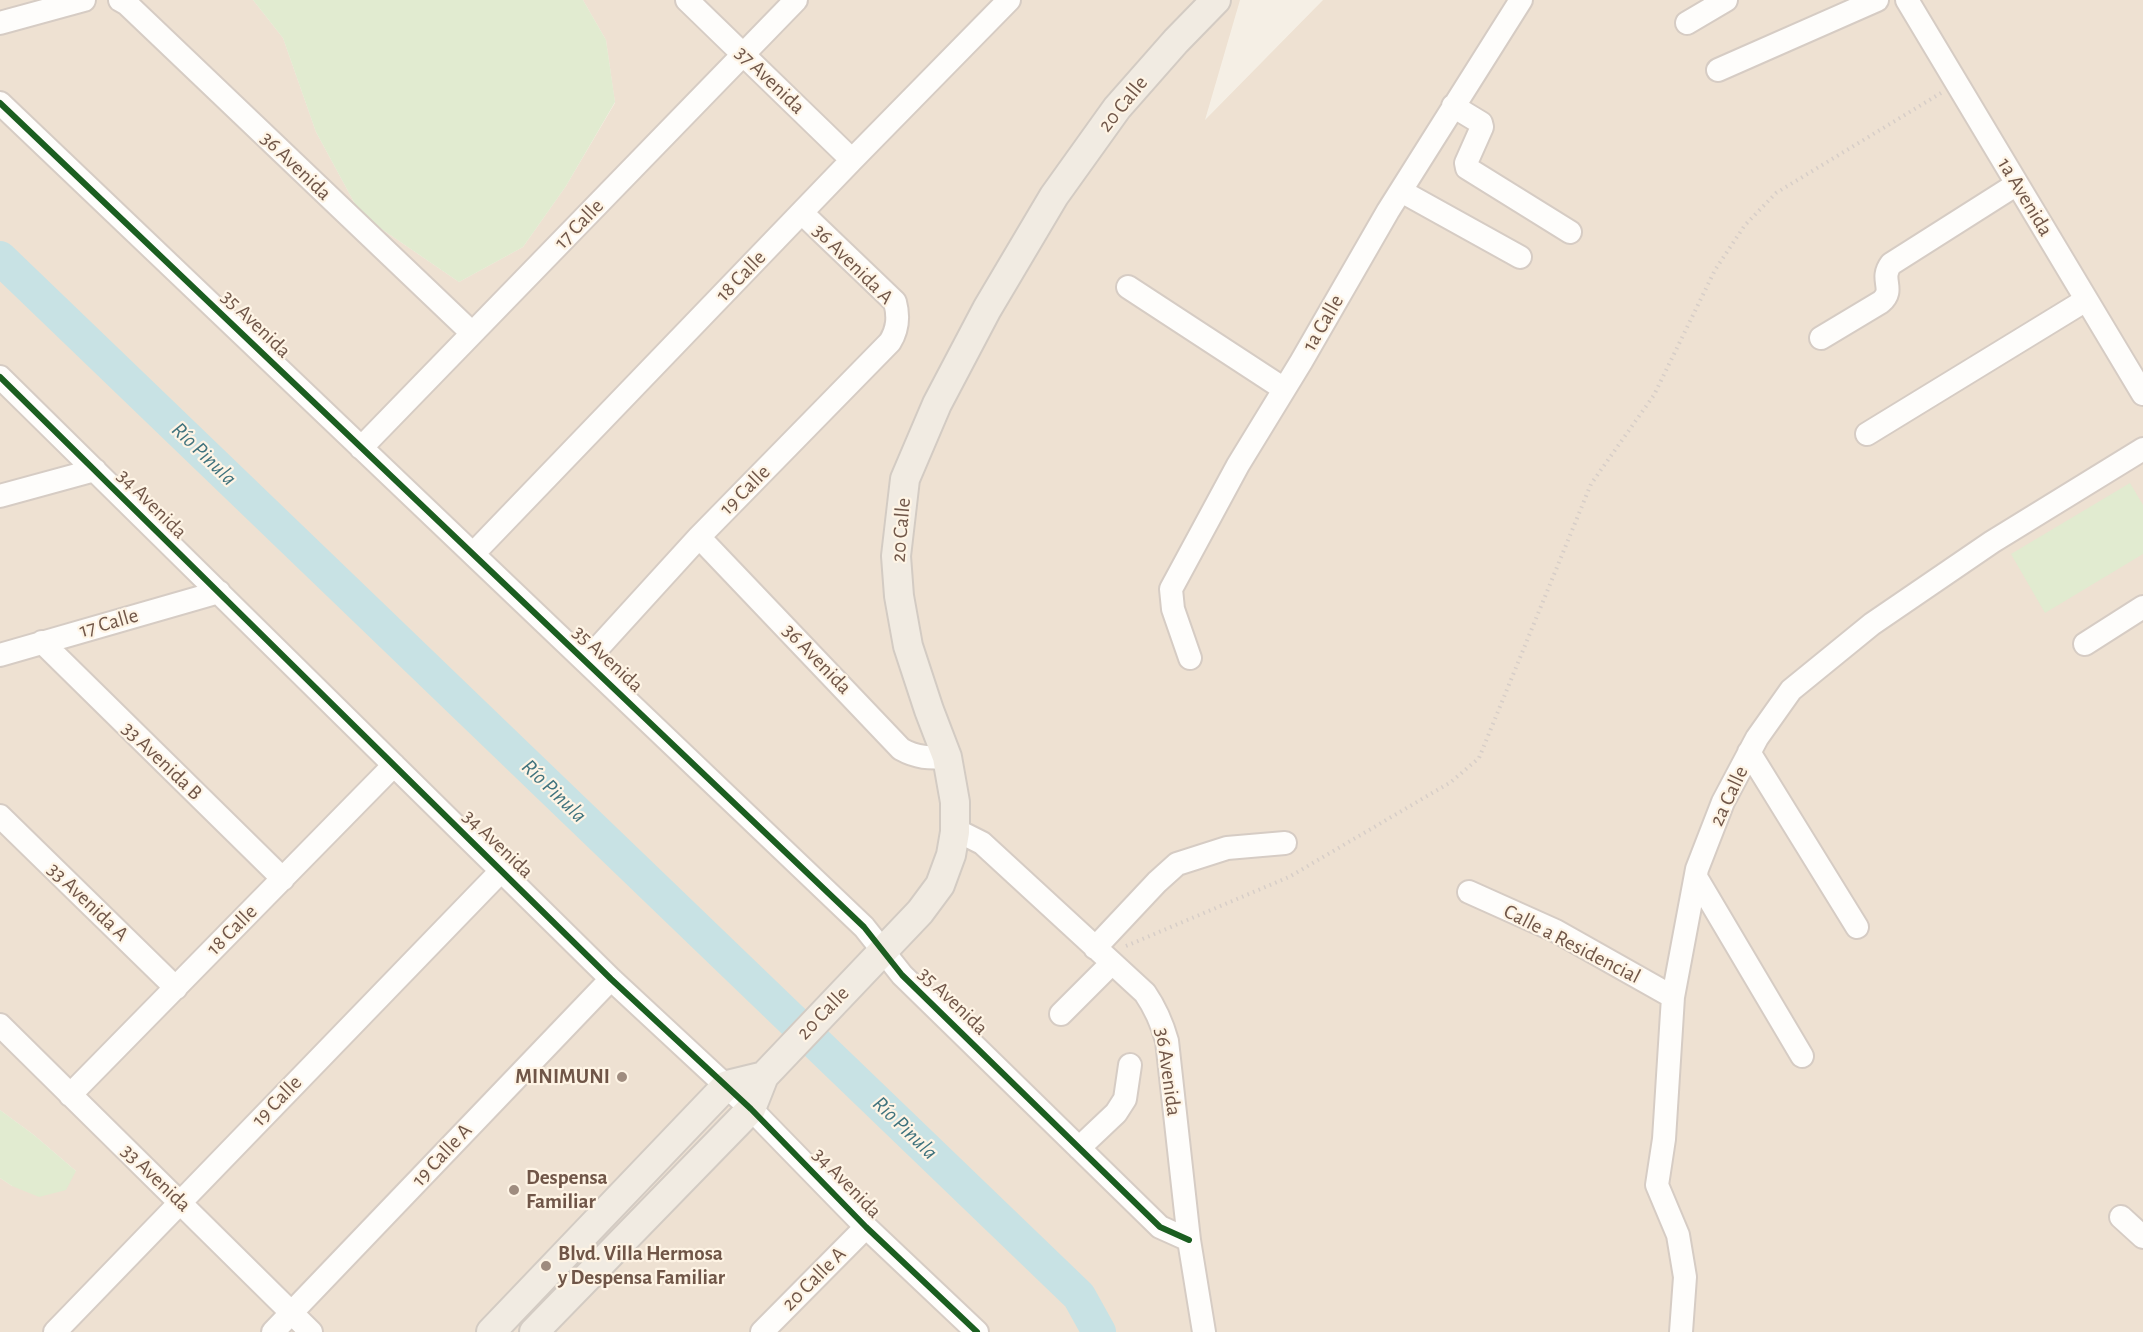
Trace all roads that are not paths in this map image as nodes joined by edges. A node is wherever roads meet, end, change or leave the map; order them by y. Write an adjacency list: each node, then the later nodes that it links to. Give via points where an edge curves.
1 (84, 0): 11 (street)
2 (120, 0): 26 (street, 36 Avenida)
3 (687, 0): 13 (street, 37 Avenida)
4 (796, 0): 13 (street, 17 Calle)
5 (1010, 0): 17 (street, 18 Calle)
6 (1216, 0): 46 (main road, 20 Calle, via 1117,108 1054,196 981,319 937,404 905,479 896,556 899,596 908,646)
7 (1521, 0): 16 (street, 1a Calle)
8 (1726, 0): 12 (street)
9 (1877, 0): 14 (street)
10 (1907, 0): 18 (street, 1a Avenida)
11 (0, 23)
12 (1687, 23)
13 (743, 55): 17 (street, 37 Avenida); 26 (street, 17 Calle)
14 (1718, 70)
15 (0, 103): 32 (street, 35 Avenida)
16 (1453, 105): 19 (street, 1a Calle); 21 (street, via 1482,127 1467,168)
17 (852, 160): 20 (street, 18 Calle)
18 (2017, 184): 24 (street, 1a Avenida); 27 (street, via 1891,264 1886,271 1888,297)
19 (1401, 191): 22 (street); 29 (street, 1a Calle)
20 (802, 213): 25 (street, 36 Avenida A, via 896,302); 37 (street, 18 Calle)
21 (1570, 232)
22 (1520, 257)
23 (1128, 287): 29 (street)
24 (2086, 300): 30 (street, 1a Avenida); 31 (street)
25 (898, 318): 36 (street, 19 Calle, via 890,342)
26 (472, 333): 32 (street, 17 Calle)
27 (1821, 338)
28 (0, 376): 34 (street, 34 Avenida)
29 (1284, 389): 43 (street, 1a Calle, via 1171,589 1173,609)
30 (2143, 394)
31 (1867, 434)
32 (361, 448): 37 (street, 35 Avenida)
33 (2143, 449): 45 (street, 2a Calle, via 1992,542 1872,624 1791,690)
34 (95, 470): 35 (street); 38 (street, 34 Avenida)
35 (0, 496)
36 (699, 537): 44 (street, 19 Calle); 46 (street, 36 Avenida, via 901,749 914,756)
37 (473, 554): 44 (street, 35 Avenida)
38 (219, 592): 40 (street, 17 Calle); 47 (street, 34 Avenida)
39 (2143, 607): 41 (street)
40 (42, 642): 42 (street, 17 Calle); 53 (street, 33 Avenida B)
41 (2085, 644)
42 (0, 655)
43 (1190, 658)
44 (586, 661): 56 (street, 35 Avenida, via 864,927)
45 (1749, 752): 52 (street, 2a Calle, via 1723,802); 55 (street)
46 (947, 757): 49 (main road, 20 Calle, via 955,802)
47 (394, 765): 51 (street, 34 Avenida); 53 (street, 18 Calle)
48 (0, 816): 59 (street, 33 Avenida A)
49 (955, 832): 56 (main road, 20 Calle, via 940,885); 57 (street, 36 Avenida, via 982,843)
50 (1285, 843): 57 (street, via 1227,848 1177,864 1157,882)
51 (501, 871): 58 (street, 34 Avenida); 70 (street, 19 Calle)
52 (1696, 876): 60 (street, 2a Calle); 63 (street)
53 (283, 879): 59 (street, 18 Calle)
54 (1469, 892): 60 (street, Calle a Residencial, via 1556,931)
55 (1857, 927)
56 (883, 951): 65 (main road, 20 Calle); 69 (street, 35 Avenida, via 902,975)
57 (1104, 956): 61 (street); 74 (street, 36 Avenida, via 1145,993 1163,1024)
58 (611, 979): 66 (street, 34 Avenida); 75 (street, 19 Calle A)
59 (176, 988): 67 (street, 18 Calle)
60 (1673, 997): 84 (street, 2a Calle, via 1664,1139 1657,1185 1678,1235 1685,1277)
61 (1061, 1014)
62 (0, 1025): 67 (street, 33 Avenida)
63 (1802, 1056)
64 (1130, 1065): 69 (street, via 1125,1099 1116,1113)
65 (772, 1066): 66 (main road); 68 (main road, 20 Calle)
66 (727, 1085): 68 (street, 34 Avenida); 80 (main road)
67 (70, 1095): 70 (street, 33 Avenida)
68 (751, 1109): 72 (street, 34 Avenida); 76 (main road, 20 Calle)
69 (1079, 1148): 74 (street, 35 Avenida, via 1160,1227)
70 (181, 1203): 75 (street, 33 Avenida); 77 (street, 19 Calle)
71 (2121, 1216): 73 (street)
72 (866, 1227): 81 (street, 20 Calle A); 82 (street, 34 Avenida)
73 (2143, 1237)
74 (1189, 1240): 83 (street, 36 Avenida)
75 (292, 1314): 78 (street, 19 Calle A); 79 (street, 33 Avenida)
76 (540, 1330)
77 (55, 1332)
78 (273, 1332)
79 (311, 1332)
80 (491, 1332)
81 (762, 1332)
82 (977, 1332)
83 (1204, 1332)
84 (1681, 1332)

